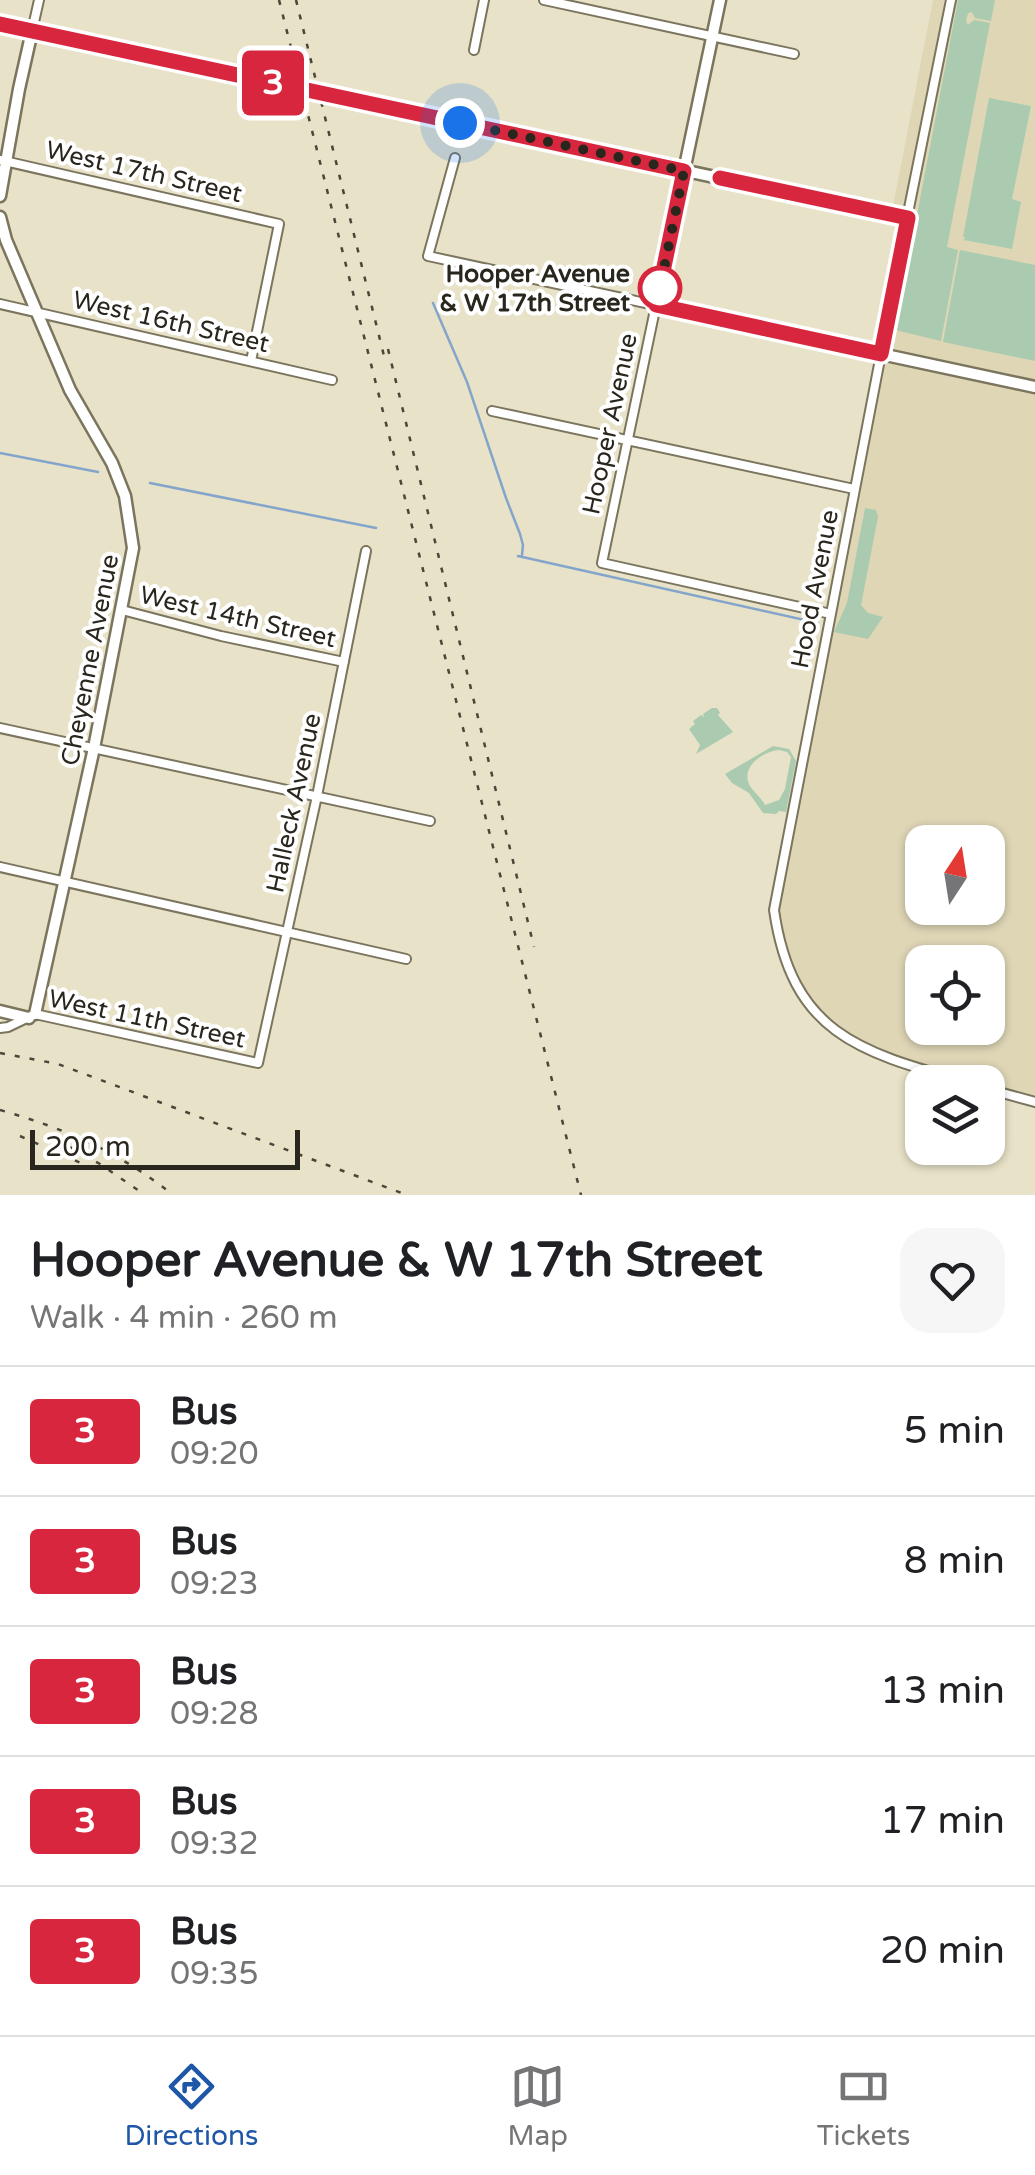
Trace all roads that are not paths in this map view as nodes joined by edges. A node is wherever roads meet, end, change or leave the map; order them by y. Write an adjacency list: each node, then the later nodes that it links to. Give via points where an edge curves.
1 (39, 0): 7 (street)
2 (484, 0): 9 (street)
3 (544, 0): 8 (street)
4 (720, 0): 8 (street, Hooper Avenue)
5 (952, 0): 16 (street, Hood Avenue)
6 (0, 24): 7 (street)
7 (32, 30): 12 (street); 13 (street, bridge)
8 (712, 37): 10 (street); 13 (street, Hooper Avenue)
9 (474, 50)
10 (794, 54)
11 (455, 158): 18 (street, via 428,256)
12 (3, 161): 14 (street); 21 (street, West 17th Street, via 279,224)
13 (684, 171): 16 (street); 18 (street, Hooper Avenue)
14 (0, 196)
15 (0, 217): 19 (street, Cheyenne Avenue)
16 (908, 218): 20 (street, Hood Avenue)
17 (0, 304): 19 (street, West 16th Street)
18 (656, 305): 20 (street); 25 (street, Hooper Avenue)
19 (37, 311): 21 (street, West 16th Street); 28 (street, Cheyenne Avenue, via 125,496 133,548)
20 (881, 354): 23 (street); 26 (street, Hood Avenue)
21 (251, 361): 22 (street, West 16th Street)
22 (332, 380)
23 (1035, 387)
24 (492, 411): 25 (street)
25 (627, 440): 26 (street); 29 (street, Hooper Avenue, via 602,563)
26 (854, 488): 29 (street, Hood Avenue)
27 (366, 551): 30 (street, Halleck Avenue)
28 (122, 610): 30 (street, West 14th Street); 32 (street, Cheyenne Avenue)
29 (831, 614): 43 (street, Hood Avenue, via 774,903 782,953 820,1017 849,1040)
30 (344, 662): 33 (street, Halleck Avenue)
31 (0, 728): 32 (street)
32 (94, 748): 33 (street); 36 (street, Cheyenne Avenue)
33 (317, 796): 34 (street); 37 (street, Halleck Avenue)
34 (430, 821)
35 (0, 867): 36 (street)
36 (65, 882): 37 (street); 40 (street, Cheyenne Avenue)
37 (286, 933): 38 (street); 42 (street, Halleck Avenue)
38 (406, 958)
39 (0, 1011): 40 (street, West 11th Street)
40 (32, 1016): 41 (street, West 11th Street); 42 (street, West 11th Street)
41 (4, 1028)
42 (258, 1063)
43 (909, 1065)
44 (1005, 1094): 45 (street)
45 (1035, 1102)

